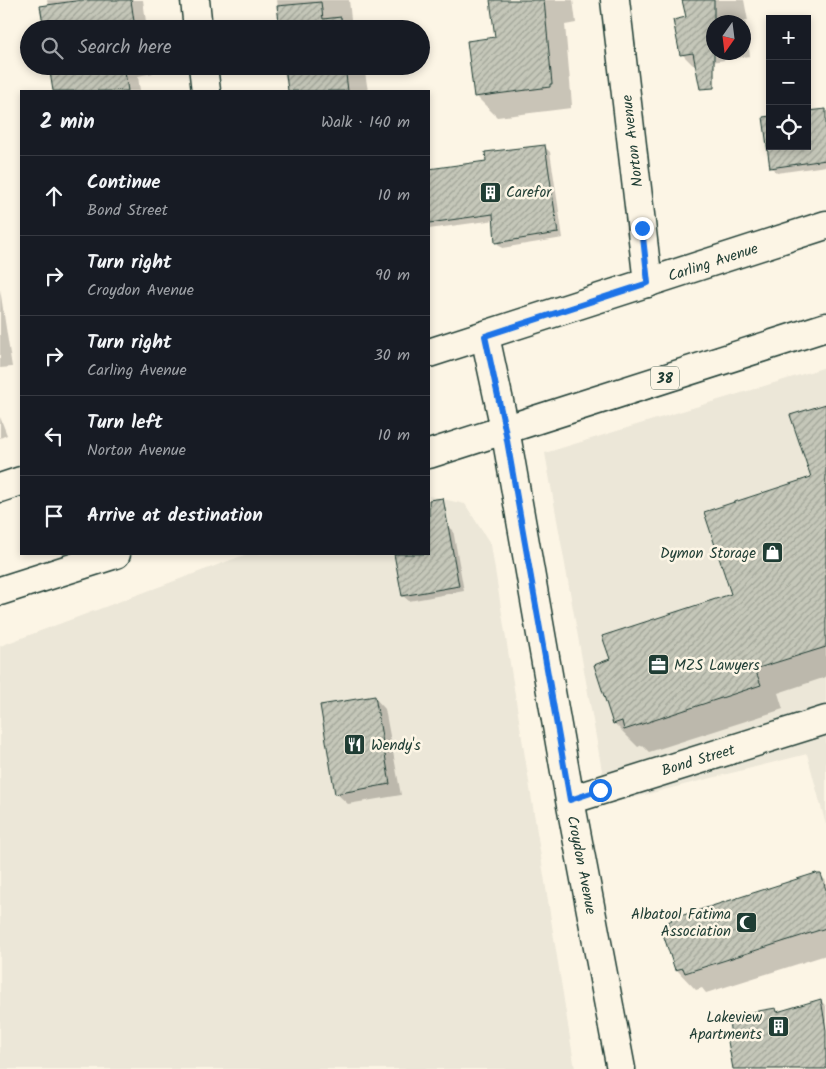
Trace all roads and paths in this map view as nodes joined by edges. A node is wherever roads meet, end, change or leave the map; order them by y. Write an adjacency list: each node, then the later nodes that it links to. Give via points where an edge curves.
1 (195, 0): 3 (street)
2 (615, 0): 7 (street, Norton Avenue)
3 (197, 20)
4 (204, 75): 5 (street)
5 (206, 90)
6 (826, 225): 7 (street, Carling Avenue)
7 (648, 283): 9 (street, Carling Avenue)
8 (826, 327): 11 (street, 38)
9 (485, 336): 10 (street, Carling Avenue); 11 (street, Croydon Avenue)
10 (430, 353)
11 (505, 429): 12 (street, 38); 20 (street, Croydon Avenue)
12 (430, 454)
13 (20, 481): 14 (street)
14 (0, 488)
15 (113, 555): 16 (street)
16 (43, 577): 17 (street); 18 (street)
17 (0, 591)
18 (0, 608)
19 (826, 720): 20 (street, Bond Street)
20 (570, 800): 21 (street, Croydon Avenue)
21 (621, 1069)

